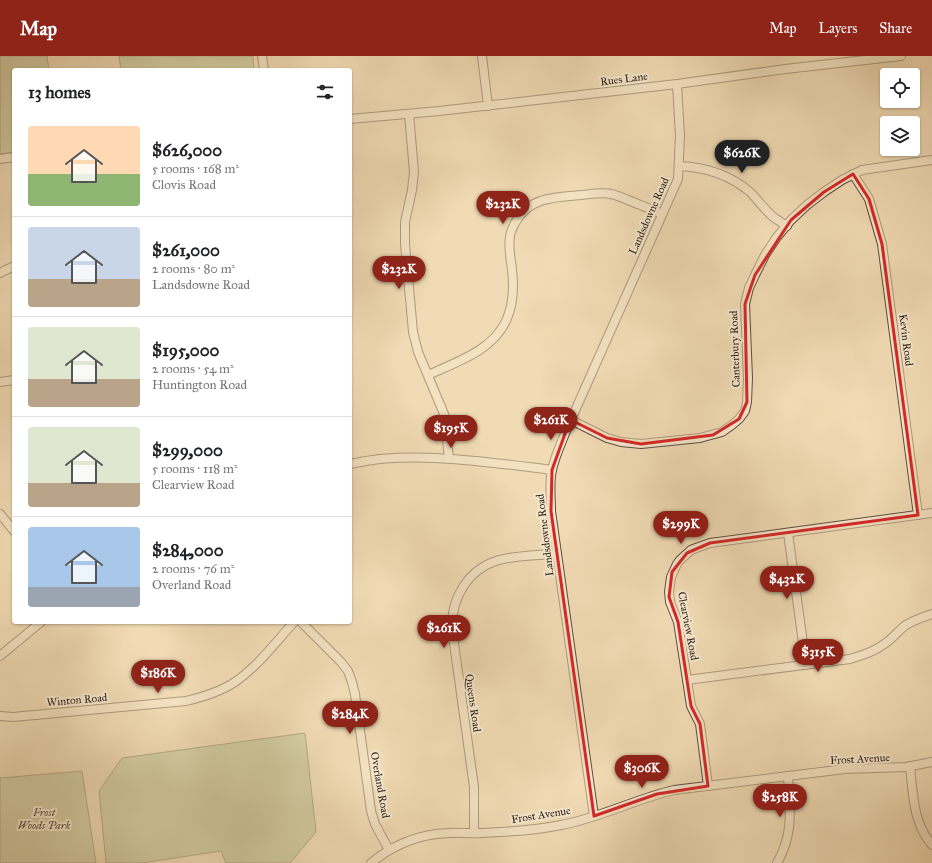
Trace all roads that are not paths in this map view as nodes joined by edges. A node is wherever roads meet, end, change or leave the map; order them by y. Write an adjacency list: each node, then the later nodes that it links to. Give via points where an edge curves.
1 (262, 56): 5 (street)
2 (482, 56): 7 (street)
3 (901, 56): 4 (street, Rues Lane)
4 (862, 58): 6 (street, Rues Lane)
5 (264, 68)
6 (677, 84): 7 (street, Rues Lane); 13 (street, Landsdowne Road)
7 (488, 106): 8 (street, Rues Lane)
8 (409, 114): 9 (street, Rues Lane); 19 (street, via 414,172 405,222 405,244 413,332)
9 (352, 119)
10 (12, 157): 11 (street)
11 (0, 159)
12 (932, 160): 14 (street, Canterbury Road, via 862,170)
13 (679, 166): 15 (street, Landsdowne Road, via 678,179); 16 (street, via 712,171 732,180)
14 (853, 174): 16 (street, Canterbury Road, via 807,205); 28 (street, Kevin Road, via 869,199 882,244)
15 (662, 214): 19 (street, via 612,194 599,193 556,197 529,206 519,216 510,236 513,287 506,321 496,336 483,347 466,358); 22 (street, Landsdowne Road)
16 (787, 226): 22 (street, Canterbury Road, via 765,256 744,304 747,402 745,411 739,419 722,432 713,435 641,444 607,438)
17 (12, 267): 18 (street)
18 (0, 273)
19 (428, 375): 23 (street, via 444,414)
20 (12, 380): 21 (street)
21 (0, 382)
22 (571, 420): 25 (street, Landsdowne Road)
23 (449, 459): 24 (street, via 380,459); 25 (street)
24 (352, 464)
25 (552, 470): 31 (street, Landsdowne Road, via 551,511)
26 (932, 513): 28 (street, Clearview Road)
27 (0, 514): 29 (street)
28 (918, 515): 30 (street, Clearview Road)
29 (12, 526)
30 (788, 533): 37 (street); 38 (street, Clearview Road, via 705,544 687,553 677,564 669,587 670,602 678,622)
31 (557, 554): 44 (street, Landsdowne Road); 45 (street, Queens Road, via 515,557 487,565 465,583 453,608 451,622 474,787)
32 (932, 614): 37 (street, via 914,620 869,653 850,659)
33 (39, 624): 36 (street)
34 (292, 624): 39 (street, Winton Road, via 245,674 223,689 199,698 13,717)
35 (303, 624): 47 (street, Overland Road, via 348,671 355,694 371,811)
36 (0, 656)
37 (806, 665): 38 (street)
38 (687, 680): 43 (street, Clearview Road, via 691,706 700,724)
39 (0, 716)
40 (932, 762): 41 (street, Frost Avenue)
41 (910, 766): 42 (street, Frost Avenue, via 845,769); 46 (street, via 918,819)
42 (788, 776): 43 (street, Frost Avenue); 49 (street, via 790,824 786,844)
43 (708, 786): 44 (street, Frost Avenue, via 657,794)
44 (594, 816): 45 (street, Frost Avenue, via 561,825)
45 (474, 833): 47 (street, Frost Avenue, via 422,836)
46 (932, 844)
47 (389, 850): 48 (street, Frost Avenue)
48 (371, 863)
49 (777, 863)

